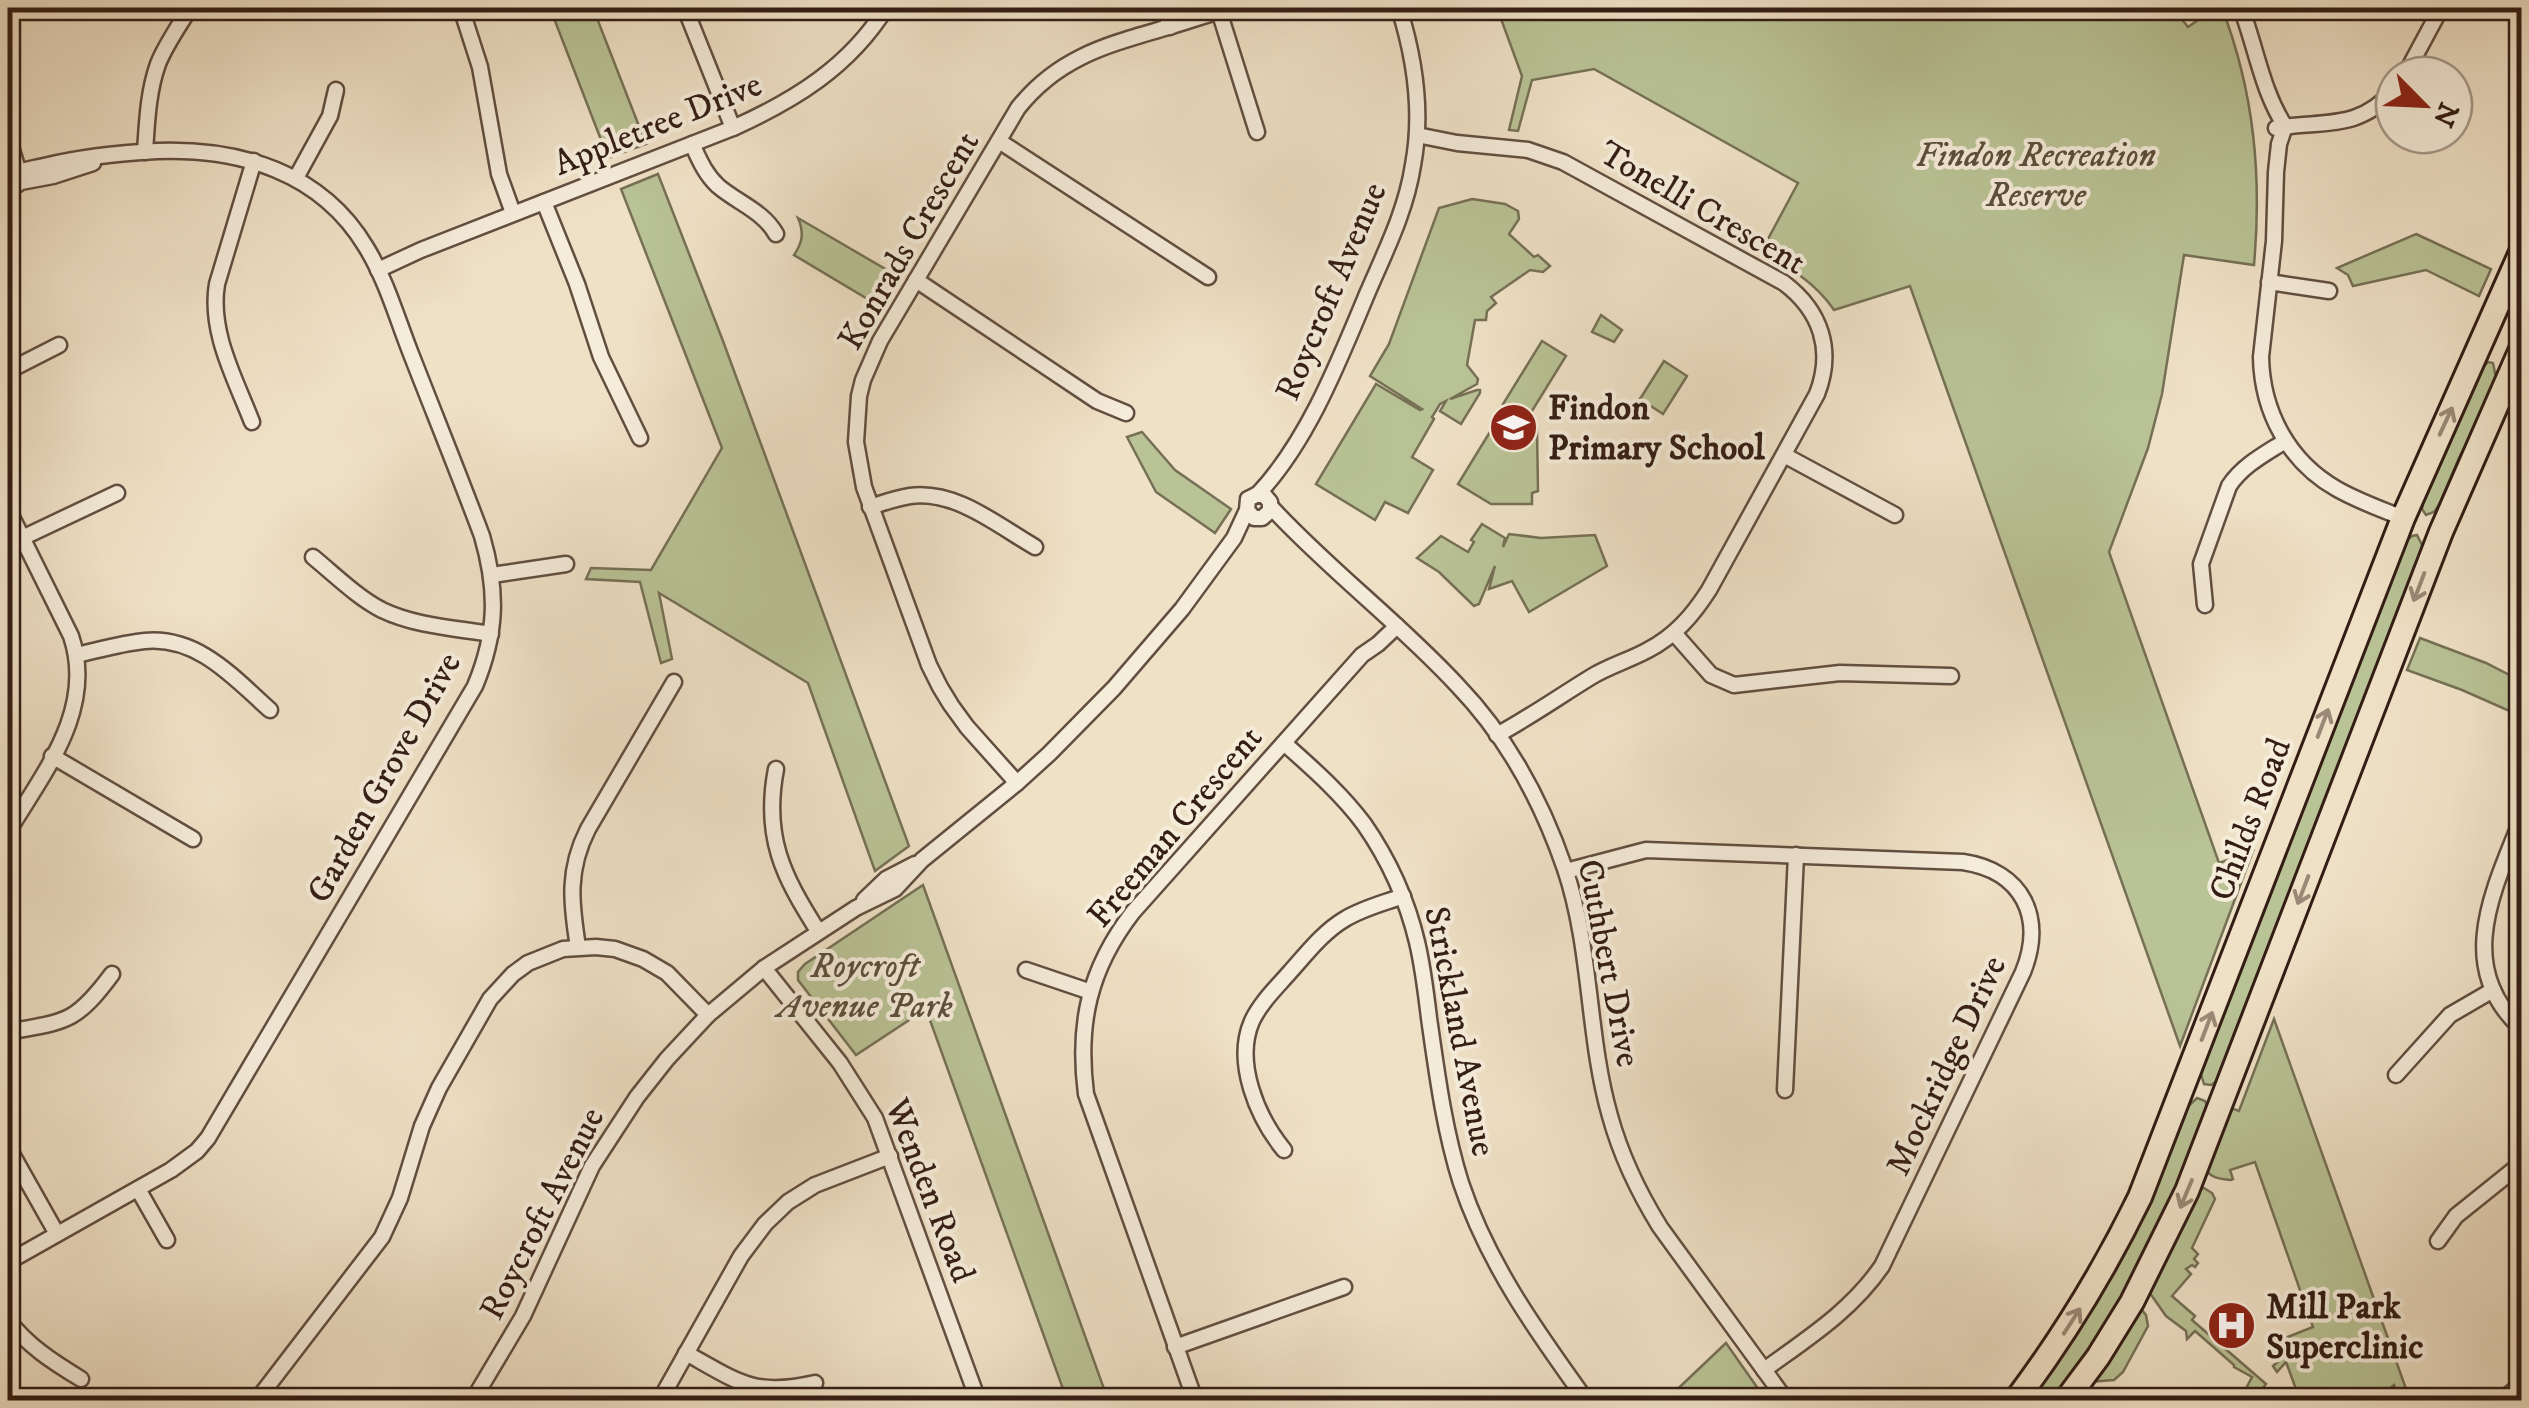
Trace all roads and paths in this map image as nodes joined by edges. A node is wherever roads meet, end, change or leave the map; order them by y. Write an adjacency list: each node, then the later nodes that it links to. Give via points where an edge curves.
1 (190, 8): 21 (street, via 155,74)
2 (461, 8): 27 (street)
3 (686, 8): 15 (street)
4 (886, 8): 15 (street, Appletree Drive, via 830,72)
5 (1164, 8): 10 (street)
6 (1399, 8): 18 (street, Roycroft Avenue, via 1416,82)
7 (2241, 8): 14 (street)
8 (2440, 8): 11 (street)
9 (1225, 9): 10 (street, Konrads Crescent); 16 (street)
10 (1170, 27): 19 (street, Konrads Crescent, via 1062,66 1032,91)
11 (2415, 55)
12 (336, 90): 24 (street, via 330,116)
13 (2374, 107): 14 (street, via 2346,121)
14 (2280, 127): 33 (street)
15 (733, 128): 20 (street, Appletree Drive)
16 (1257, 132)
17 (8, 137): 23 (street)
18 (1416, 140): 43 (street, Tonelli Crescent, via 1528,150 1563,162 1794,290 1812,309 1823,336 1825,368); 44 (street, Roycroft Avenue, via 1392,235 1333,374)
19 (999, 141): 31 (street); 32 (street, Konrads Crescent)
20 (692, 144): 26 (street, Appletree Drive); 28 (street, via 712,180)
21 (145, 152): 22 (street, Garden Grove Drive); 23 (street, Garden Grove Drive)
22 (254, 160): 24 (street, Garden Grove Drive); 40 (street, via 214,298 218,332)
23 (13, 174): 25 (street, Garden Grove Drive)
24 (296, 178): 30 (street, Garden Grove Drive, via 354,228)
25 (8, 191)
26 (544, 202): 27 (street, Appletree Drive); 41 (street, via 600,357)
27 (513, 213): 30 (street, Appletree Drive)
28 (776, 234)
29 (2522, 250): 35 (main road, Childs Road)
30 (376, 266): 59 (street, Garden Grove Drive)
31 (1208, 277)
32 (916, 280): 39 (street); 47 (street, Konrads Crescent, via 862,380 857,453)
33 (2269, 282): 34 (street); 42 (street, via 2262,374)
34 (2328, 291)
35 (2480, 344): 37 (main road); 52 (main road, Childs Road, one-way to 35)
36 (60, 345): 38 (street)
37 (2517, 356): 53 (main road)
38 (8, 371)
39 (1126, 413)
40 (252, 422)
41 (640, 438)
42 (2285, 440): 52 (street, via 2334,488); 60 (street, via 2230,486 2203,553)
43 (1784, 455): 51 (street); 62 (street, Tonelli Crescent, via 1709,590)
44 (1278, 473): 46 (street, Roycroft Avenue); 50 (street, Roycroft Avenue)
45 (117, 492): 54 (street)
46 (1258, 494): 49 (street); 50 (street, via 1268,498)
47 (870, 507): 56 (street, via 908,496 941,497); 72 (street, Konrads Crescent, via 946,696)
48 (8, 509): 54 (street)
49 (1246, 510): 50 (street, via 1254,518); 55 (street, Roycroft Avenue)
50 (1267, 512): 55 (street, Roycroft Avenue); 61 (street, Cuthbert Drive)
51 (1895, 516)
52 (2403, 518): 53 (main road); 90 (main road, Childs Road, one-way to 52)
53 (2441, 532): 92 (main road, one-way to 92)
54 (22, 538): 64 (street)
55 (1234, 538): 72 (street, Roycroft Avenue, via 1152,646)
56 (1035, 547)
57 (313, 557): 63 (street, via 394,615)
58 (566, 564): 59 (street)
59 (492, 574): 63 (street, Garden Grove Drive)
60 (2205, 606)
61 (1393, 622): 68 (street, Cuthbert Drive); 69 (street, Freeman Crescent)
62 (1674, 633): 65 (street, via 1710,675 1734,685 1840,673); 68 (street, Tonelli Crescent, via 1594,675)
63 (490, 634): 97 (street, Garden Grove Drive, via 465,705 218,1124 184,1162)
64 (76, 655): 67 (street, via 144,641 184,646 208,656); 70 (street, via 77,700)
65 (1951, 676)
66 (674, 682): 80 (street, via 578,851 572,884)
67 (270, 710)
68 (1500, 738): 77 (street, Cuthbert Drive, via 1539,805)
69 (1284, 742): 78 (street, Strickland Avenue, via 1363,824); 85 (street, Freeman Crescent, via 1120,928)
70 (52, 756): 74 (street); 75 (street)
71 (776, 770): 79 (street, via 773,839)
72 (1017, 783): 79 (street, Roycroft Avenue, via 894,890)
73 (2522, 818): 84 (street, via 2486,916 2483,952)
74 (8, 832)
75 (192, 839)
76 (1796, 855): 77 (street, Mockridge Drive, via 1646,850); 91 (street); 106 (street, Mockridge Drive, via 1978,864 2016,888 2033,935 2023,972 1882,1266 1844,1312)
77 (1566, 872): 106 (street, Cuthbert Drive, via 1604,1092 1622,1150 1660,1227)
78 (1403, 896): 94 (street, via 1331,929 1253,1019 1247,1069 1265,1124); 115 (street, Strickland Avenue, via 1418,944 1444,1118 1468,1202 1507,1284)
79 (818, 932): 81 (street, Roycroft Avenue)
80 (578, 948): 86 (street, via 630,953 654,964); 110 (street, via 528,963 490,999 430,1106 382,1237)
81 (764, 968): 86 (street, Roycroft Avenue); 95 (street, Wenden Road, via 857,1088)
82 (1026, 970): 85 (street)
83 (112, 974): 88 (street, via 75,1016)
84 (2493, 990): 87 (street); 89 (street, via 2459,1008)
85 (1090, 992): 104 (street, Freeman Crescent, via 1082,1052 1086,1094)
86 (708, 1015): 111 (street, Roycroft Avenue, via 656,1072 601,1150 523,1316)
87 (2522, 1030)
88 (8, 1032)
89 (2396, 1075)
90 (2185, 1084): 92 (main road); 117 (main road, Childs Road, one-way to 90, via 2103,1270)
91 (1786, 1090)
92 (2223, 1099): 118 (main road, one-way to 118, via 2158,1254)
93 (8, 1147): 98 (street)
94 (1284, 1150)
95 (890, 1156): 105 (street, via 814,1185 779,1209 741,1256); 113 (street, Wenden Road)
96 (2522, 1163): 100 (street, via 2456,1216)
97 (138, 1189): 98 (street, Garden Grove Drive); 99 (street)
98 (56, 1234): 101 (street, Garden Grove Drive)
99 (167, 1240)
100 (2438, 1242)
101 (8, 1262)
102 (1344, 1287): 104 (street)
103 (8, 1320): 107 (street, via 27,1343)
104 (1175, 1346): 114 (street, Freeman Crescent)
105 (686, 1354): 108 (street, via 755,1387); 112 (street)
106 (1764, 1370): 116 (street, Cuthbert Drive)
107 (81, 1379)
108 (815, 1383)
109 (2522, 1384): 119 (street)
110 (257, 1400)
111 (472, 1400)
112 (660, 1400)
113 (978, 1400)
114 (1194, 1400)
115 (1586, 1400)
116 (1786, 1400)
117 (2016, 1400)
118 (2066, 1400)
119 (2502, 1400)

